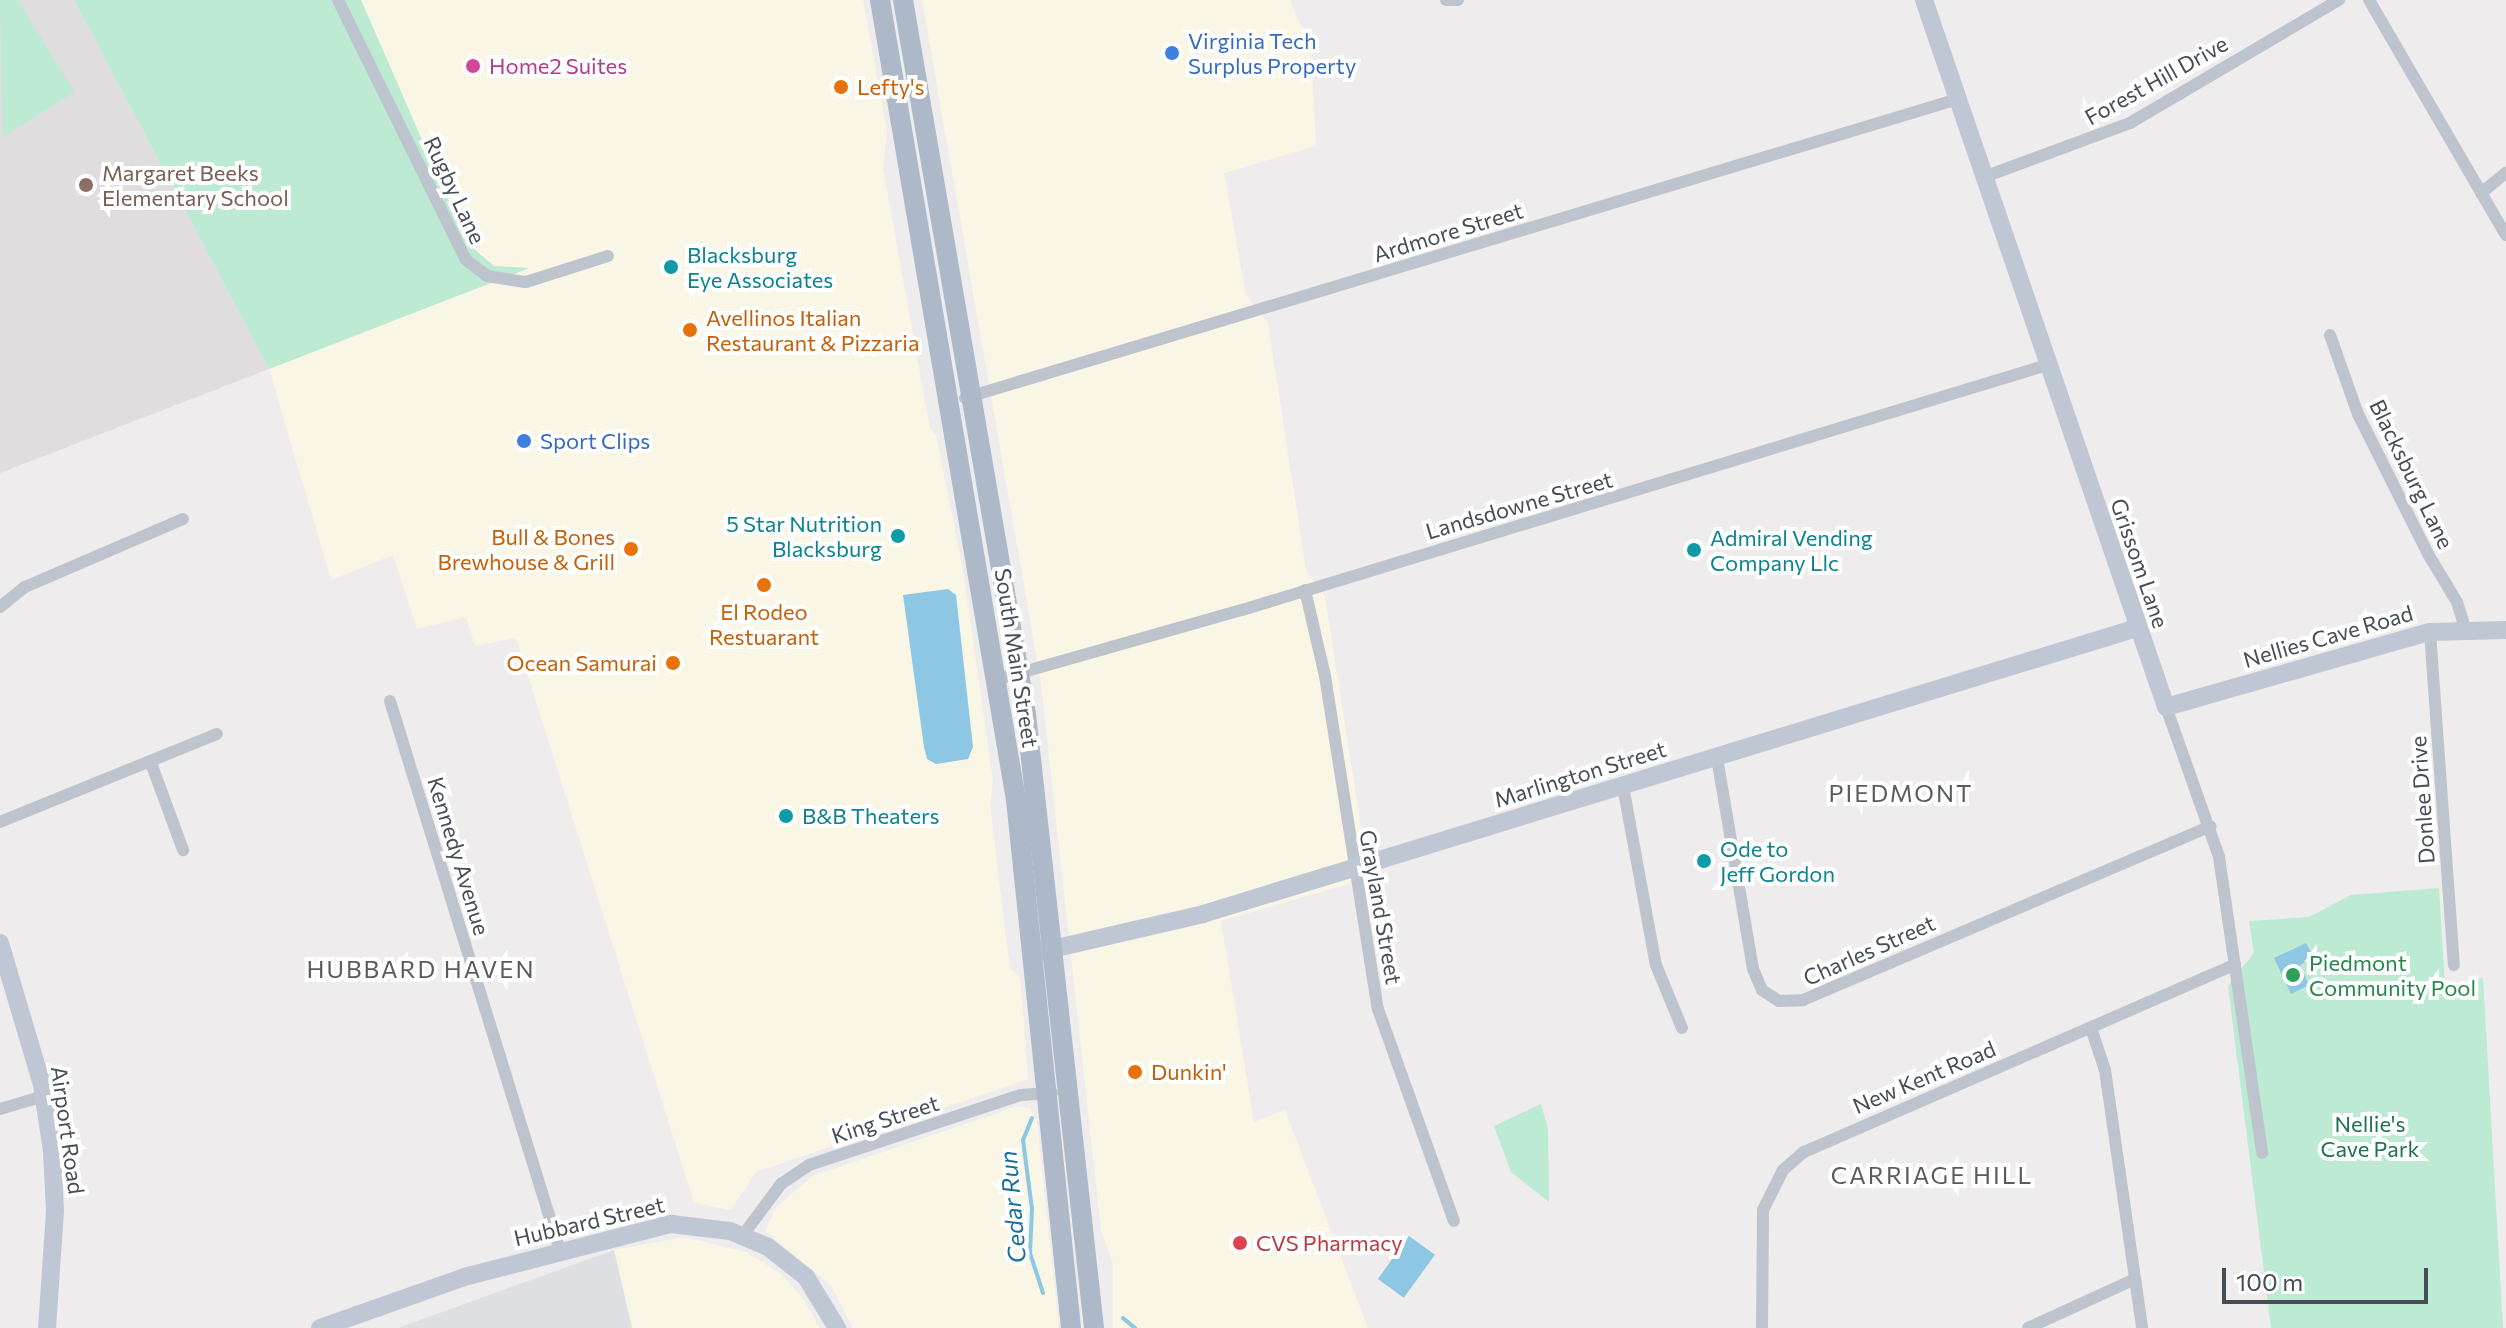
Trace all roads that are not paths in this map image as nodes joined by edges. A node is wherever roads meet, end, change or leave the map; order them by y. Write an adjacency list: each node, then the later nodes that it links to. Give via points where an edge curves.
1 (338, 0): 14 (street, Rugby Lane, via 466,260 487,276 526,282)
2 (880, 0): 18 (main road, South Main Street)
3 (903, 0): 17 (main road, South Main Street)
4 (1446, 0): 5 (street)
5 (1458, 0)
6 (1924, 0): 9 (street, Grissom Lane)
7 (2339, 0): 11 (street, Forest Hill Drive, via 2130,123)
8 (2369, 0): 12 (street)
9 (1958, 99): 11 (street, Grissom Lane); 17 (street, Ardmore Street)
10 (2506, 173): 12 (street)
11 (1984, 177): 16 (street, Grissom Lane)
12 (2481, 193): 13 (street)
13 (2506, 235)
14 (608, 256)
15 (2330, 335): 23 (street, Blacksburg Lane, via 2358,414 2457,602)
16 (2050, 364): 20 (street, Landsdowne Street); 22 (street, Grissom Lane)
17 (972, 396): 18 (street, Ardmore Street); 26 (main road, South Main Street)
18 (950, 402): 27 (main road, South Main Street)
19 (183, 519): 21 (street, via 25,587)
20 (1305, 590): 26 (street, Landsdowne Street); 37 (street, Grayland Street, via 1325,676)
21 (0, 607)
22 (2137, 628): 29 (street, Grissom Lane); 31 (street, Marlington Street)
23 (2465, 628): 24 (street, Nellies Cave Road); 25 (street, Nellies Cave Road)
24 (2506, 630)
25 (2430, 632): 29 (street, Nellies Cave Road); 42 (street, Donlee Drive)
26 (1019, 674): 27 (street, Landsdowne Street); 39 (main road, South Main Street)
27 (998, 679): 40 (main road, South Main Street)
28 (390, 701): 52 (street, Kennedy Avenue)
29 (2166, 707): 35 (street, Grissom Lane)
30 (217, 734): 32 (street)
31 (1717, 758): 33 (street, Marlington Street); 35 (street, Charles Street, via 1756,978 1768,995 1791,1003)
32 (151, 763): 34 (street); 36 (street)
33 (1623, 786): 37 (street, Marlington Street); 43 (street, via 1656,965)
34 (0, 822)
35 (2210, 826): 41 (street, Grissom Lane)
36 (183, 850)
37 (1354, 868): 39 (street, Marlington Street, via 1203,914); 50 (street, Grayland Street, via 1381,1021)
38 (0, 943): 47 (street, Airport Road)
39 (1055, 950): 40 (street, Marlington Street); 45 (main road, South Main Street)
40 (1033, 952): 46 (main road, South Main Street)
41 (2235, 965): 44 (street, New Kent Road); 49 (street, Grissom Lane)
42 (2454, 965)
43 (1682, 1028)
44 (2091, 1028): 53 (street, via 2105,1070); 59 (street, New Kent Road, via 1794,1160 1773,1184 1763,1210)
45 (1069, 1093): 46 (street, King Street); 58 (main road, South Main Street)
46 (1047, 1094): 51 (street, King Street, via 1021,1095 809,1165 781,1184); 57 (main road, South Main Street)
47 (44, 1096): 48 (street); 54 (street, Airport Road, via 55,1211)
48 (0, 1109)
49 (2262, 1153)
50 (1454, 1221)
51 (743, 1235): 52 (street, Hubbard Street, via 671,1224); 56 (street, Hubbard Street, via 793,1264)
52 (560, 1251): 55 (street, Hubbard Street, via 468,1276)
53 (2135, 1279): 60 (street); 61 (street)
54 (47, 1328)
55 (320, 1328)
56 (837, 1328)
57 (1071, 1328)
58 (1094, 1328)
59 (1762, 1328)
60 (2028, 1328)
61 (2142, 1328)

